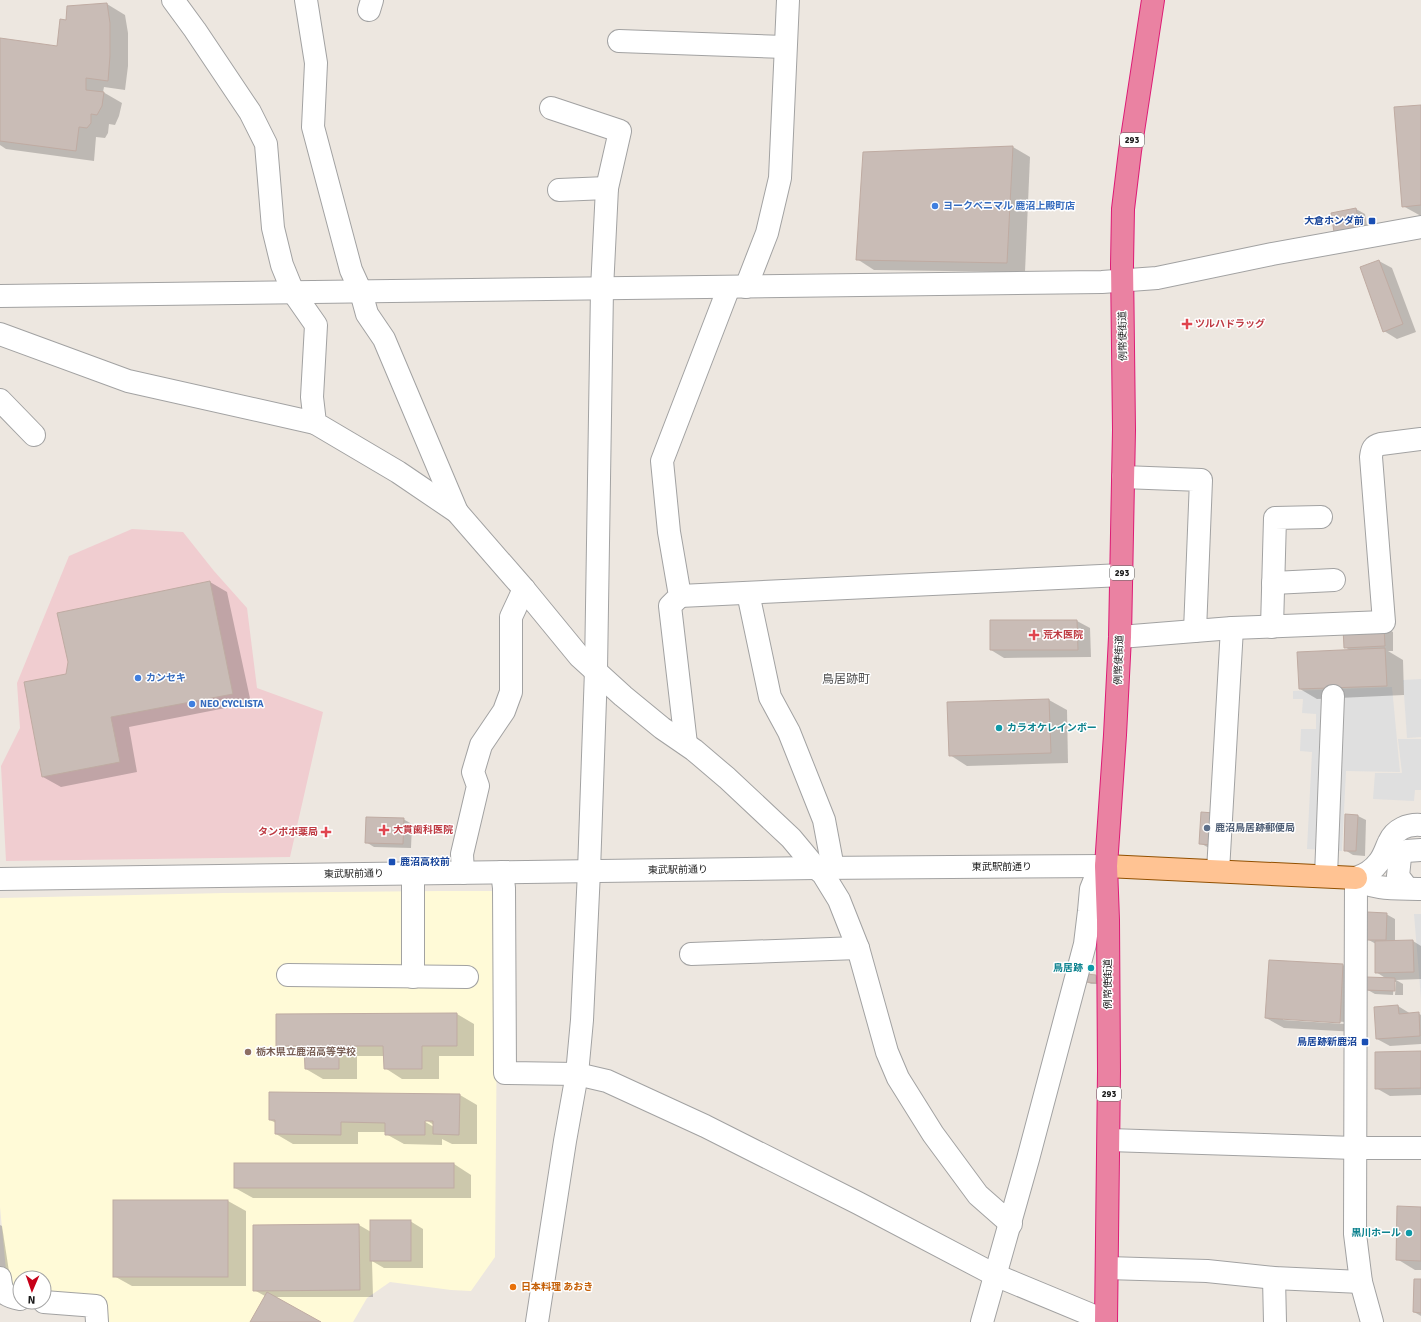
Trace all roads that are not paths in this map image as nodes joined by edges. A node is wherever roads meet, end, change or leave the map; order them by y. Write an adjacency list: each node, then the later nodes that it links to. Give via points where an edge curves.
1 (172, 0): 14 (street, via 250,112 266,144 273,228 282,265)
2 (306, 0): 15 (street, via 316,63 313,127 351,270)
3 (788, 0): 6 (street)
4 (1154, 0): 11 (highway, 例幣使街道 / 293, via 1124,196)
5 (619, 41): 6 (street)
6 (786, 47): 12 (street, via 780,178 767,232)
7 (551, 108): 8 (street, via 620,131)
8 (607, 188): 9 (street); 13 (street)
9 (559, 190)
10 (1421, 227): 11 (street, via 1157,278)
11 (1122, 280): 12 (street); 22 (highway, 例幣使街道 / 293)
12 (738, 287): 13 (street); 30 (street, via 662,461 669,532)
13 (602, 289): 15 (street); 35 (street)
14 (293, 292): 15 (street); 16 (street); 19 (street, via 316,324 312,398)
15 (361, 292): 23 (street, via 367,314 384,339)
16 (0, 296)
17 (0, 334): 19 (street, via 128,381)
18 (0, 400): 20 (street)
19 (315, 423): 23 (street, via 398,472)
20 (34, 435)
21 (1421, 439): 31 (street, via 1375,445 1372,448 1384,622)
22 (1123, 477): 25 (highway, 例幣使街道 / 293); 33 (street, via 1201,480)
23 (457, 512): 28 (street)
24 (1321, 517): 27 (street, via 1275,518)
25 (1122, 575): 29 (street); 34 (highway, 例幣使街道 / 293)
26 (1334, 580): 27 (street)
27 (1273, 583): 31 (street)
28 (524, 589): 35 (street, via 579,656); 47 (street, via 511,617 511,692 504,711 480,744 473,772 478,786 462,854)
29 (748, 593): 30 (street); 42 (street, via 770,697 789,732 824,820)
30 (680, 596): 37 (street, via 670,606)
31 (1272, 627): 32 (street)
32 (1232, 628): 33 (street); 44 (street)
33 (1195, 631): 34 (street)
34 (1120, 637): 41 (highway, 例幣使街道 / 293)
35 (596, 670): 37 (street, via 623,696); 43 (street)
36 (1333, 696): 48 (street)
37 (686, 744): 42 (street)
38 (1421, 825): 40 (street, via 1397,831)
39 (1421, 850): 51 (street, via 1406,851 1400,857 1398,876)
40 (1380, 861): 49 (street); 51 (street, via 1390,882)
41 (1106, 866): 42 (street, 東武駅前通り); 44 (main road, 東武駅前通り); 58 (highway, 例幣使街道 / 293); 61 (street, via 1095,879 1091,889 1085,944)
42 (825, 868): 43 (street, 東武駅前通り); 52 (street, via 823,874 839,900)
43 (589, 871): 45 (street, 東武駅前通り); 57 (street)
44 (1218, 871): 48 (main road, 東武駅前通り)
45 (502, 872): 47 (street, 東武駅前通り); 57 (street, via 505,1072)
46 (413, 873): 47 (street, 東武駅前通り); 50 (street, 東武駅前通り); 55 (street)
47 (463, 873)
48 (1326, 876): 49 (main road, 東武駅前通り)
49 (1356, 878): 51 (street, via 1362,883 1376,886); 59 (street)
50 (0, 879)
51 (1408, 888)
52 (858, 948): 53 (street); 61 (street, via 887,1052 898,1078 933,1134 978,1194)
53 (691, 954)
54 (288, 975): 55 (street)
55 (413, 977): 56 (street)
56 (467, 978)
57 (577, 1074): 63 (street, via 607,1081 704,1126); 70 (street)
58 (1109, 1140): 59 (street); 62 (highway, 例幣使街道 / 293)
59 (1355, 1148): 60 (street); 66 (street, via 1355,1234)
60 (1421, 1148)
61 (1011, 1224): 63 (street)
62 (1107, 1268): 65 (street, via 1206,1271); 72 (highway, 例幣使街道 / 293)
63 (995, 1275): 71 (street); 72 (street)
64 (0, 1278): 67 (street, via 1,1289)
65 (1274, 1278): 66 (street); 73 (street)
66 (1361, 1282): 74 (street)
67 (12, 1297)
68 (52, 1304): 69 (street)
69 (96, 1314)
70 (537, 1322)
71 (982, 1322)
72 (1106, 1322)
73 (1275, 1322)
74 (1372, 1322)

